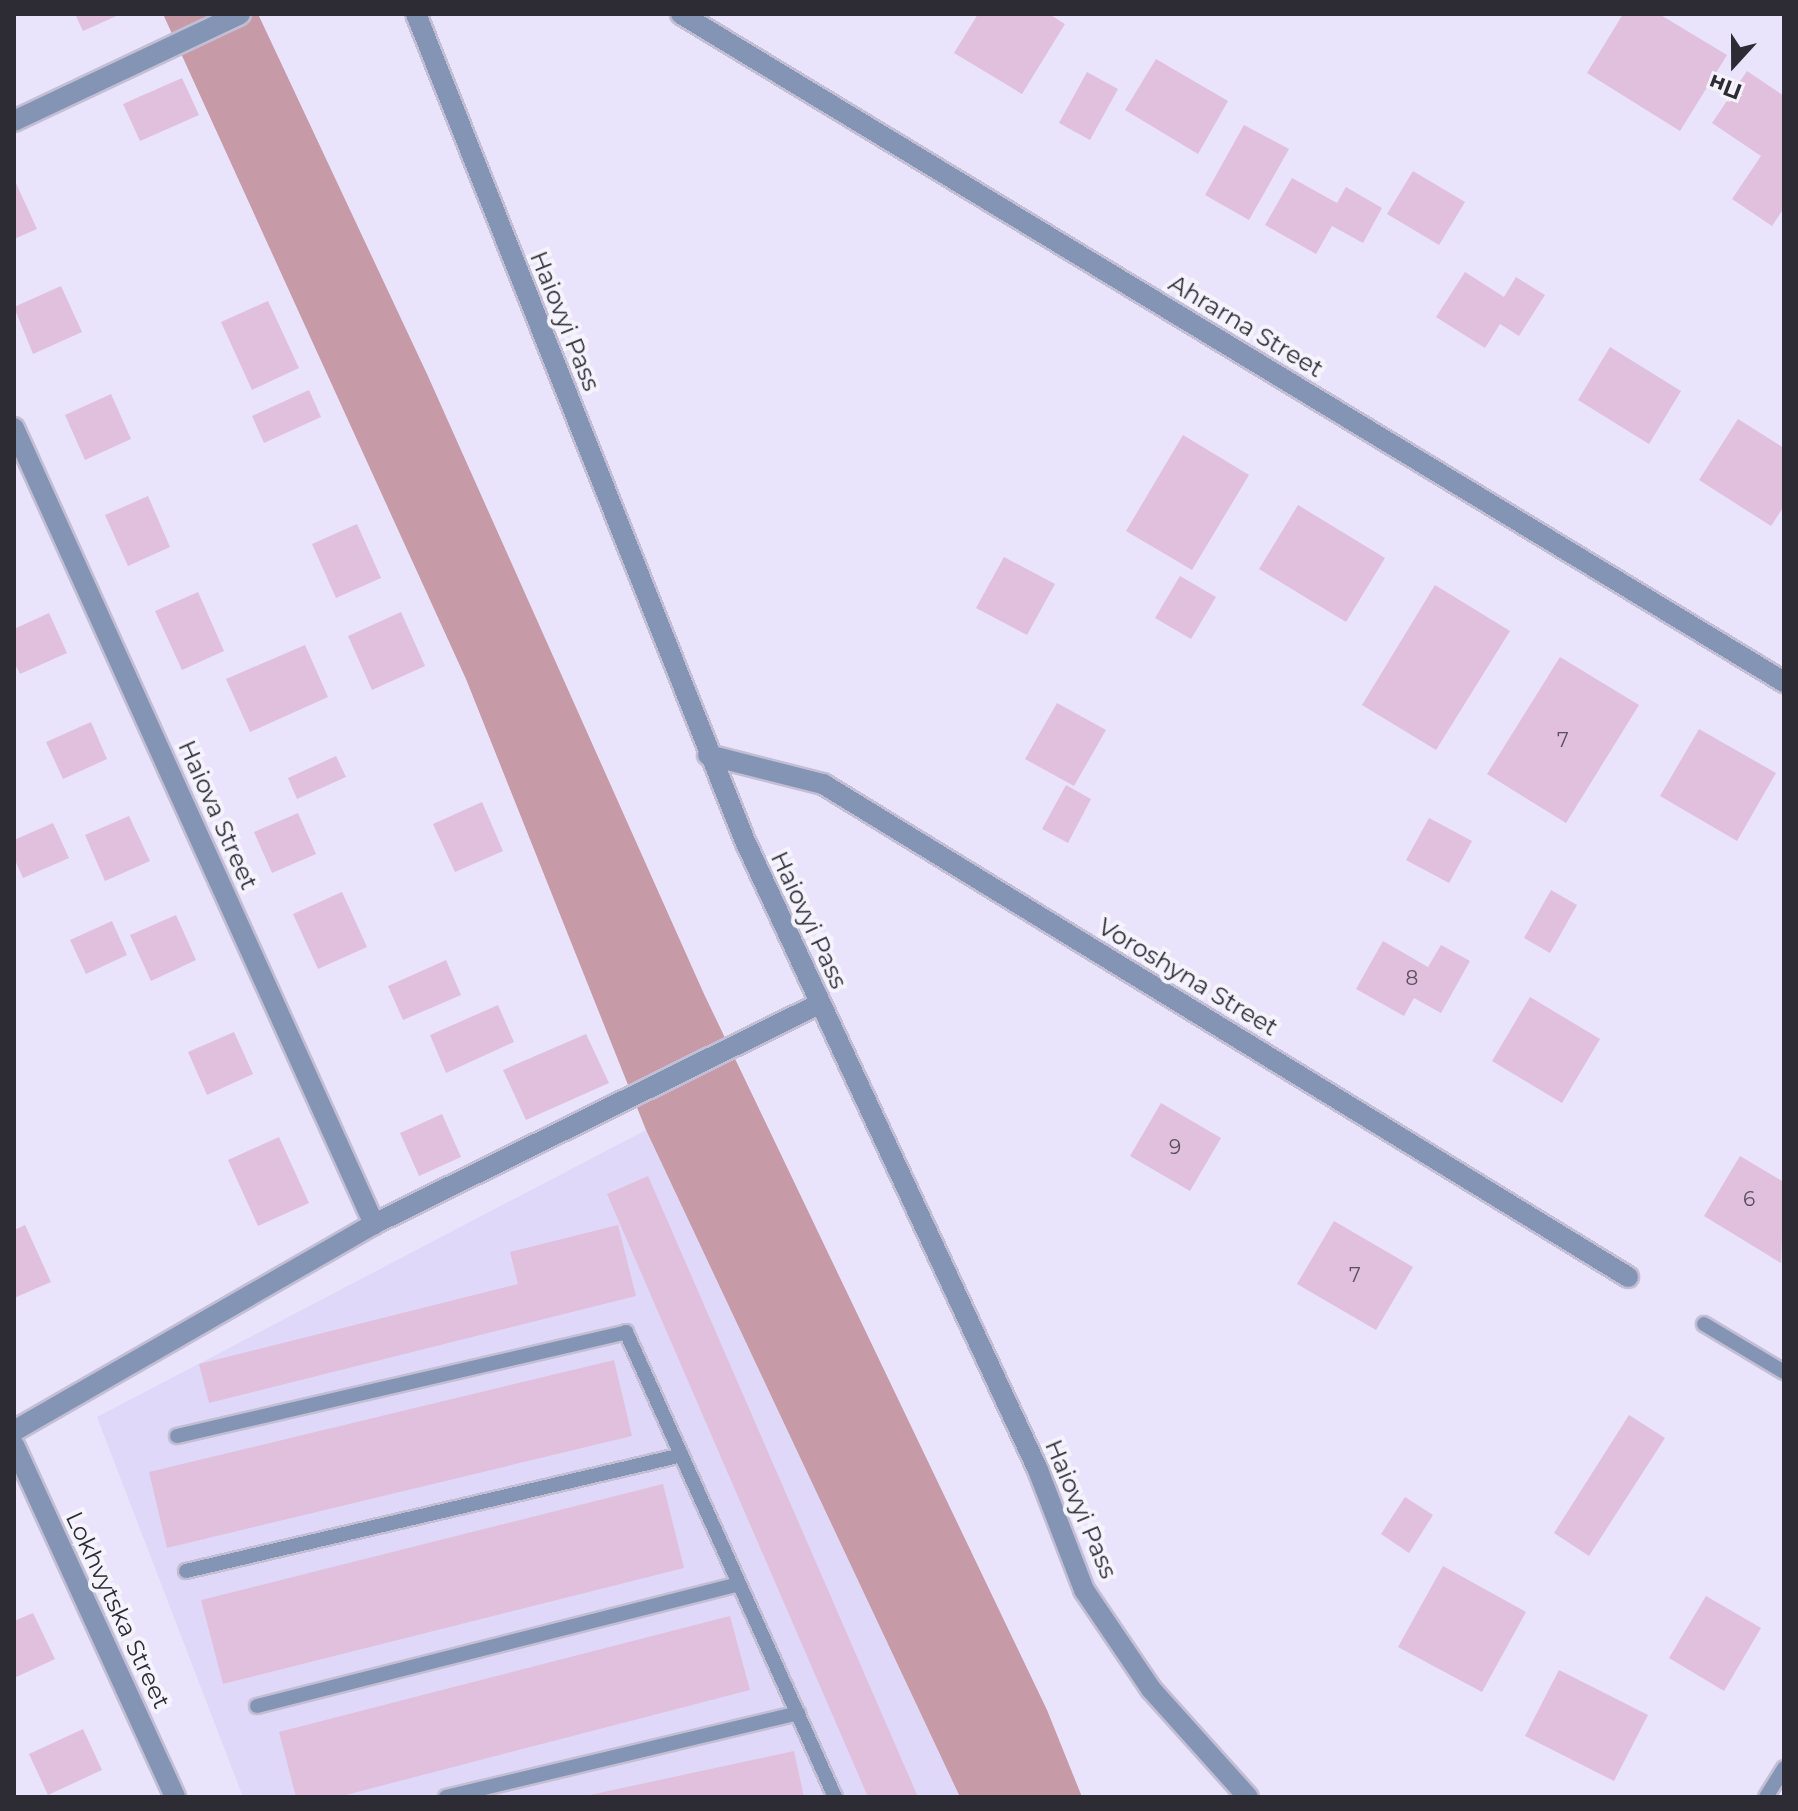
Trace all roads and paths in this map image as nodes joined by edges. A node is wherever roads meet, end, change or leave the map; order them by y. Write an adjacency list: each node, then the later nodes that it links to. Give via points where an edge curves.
1 (240, 14): 4 (street)
2 (416, 14): 7 (street, Haiovyi Pass)
3 (681, 14): 6 (street, Ahrarna Street)
4 (14, 121)
5 (14, 428): 9 (street, Haiova Street)
6 (1784, 682)
7 (708, 755): 8 (street, Haiovyi Pass); 10 (street, Voroshyna Street, via 823,784)
8 (819, 1004): 9 (street); 25 (street, Haiovyi Pass, via 1038,1470 1084,1590 1151,1689)
9 (374, 1224): 13 (street)
10 (1628, 1277)
11 (1704, 1324): 12 (lane)
12 (1784, 1372)
13 (14, 1431)
14 (177, 1436): 16 (lane, via 626,1332)
15 (14, 1445): 22 (street, Lokhvytska Street)
16 (682, 1455): 17 (lane); 18 (lane)
17 (186, 1571)
18 (739, 1584): 19 (lane); 20 (lane)
19 (257, 1706)
20 (798, 1713): 23 (lane); 24 (lane)
21 (1784, 1768): 26 (lane)
22 (175, 1797)
23 (446, 1797)
24 (835, 1797)
25 (1248, 1797)
26 (1766, 1797)

